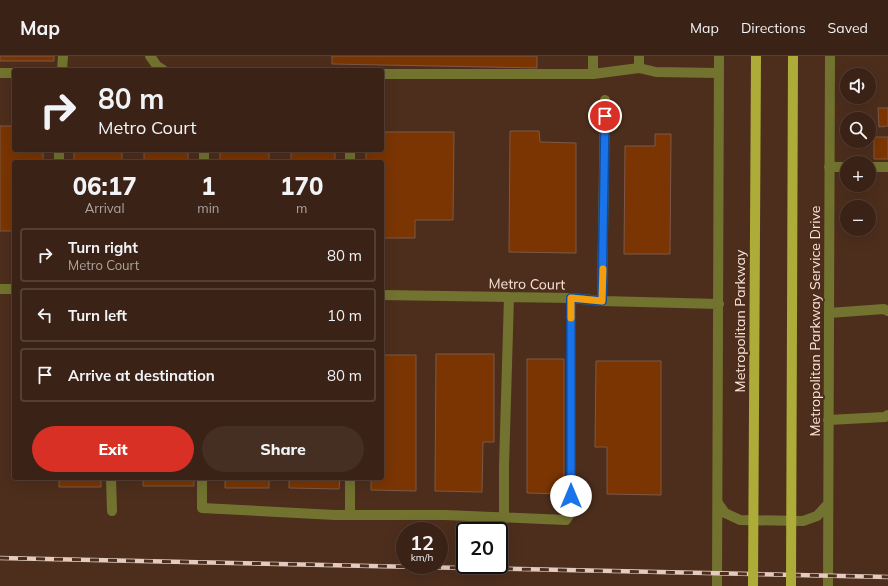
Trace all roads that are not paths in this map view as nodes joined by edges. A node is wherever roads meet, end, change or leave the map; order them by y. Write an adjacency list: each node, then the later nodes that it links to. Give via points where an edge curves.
1 (62, 56): 9 (street)
2 (150, 56): 10 (street)
3 (592, 56): 16 (street)
4 (639, 56): 11 (street)
5 (719, 56): 14 (street)
6 (756, 56): 42 (main road, Metropolitan Parkway, bridge)
7 (793, 56): 43 (main road, bridge)
8 (830, 56): 18 (street, Metropolitan Parkway Service Drive)
9 (62, 68)
10 (160, 68)
11 (639, 68): 14 (street, via 656,72); 16 (street)
12 (0, 73): 13 (street)
13 (12, 73)
14 (719, 73): 28 (street)
15 (384, 74): 16 (street)
16 (593, 74)
17 (605, 100): 27 (street)
18 (829, 167): 19 (street); 30 (street, Metropolitan Parkway Service Drive)
19 (840, 167)
20 (876, 167): 21 (street)
21 (888, 167)
22 (0, 289): 23 (street)
23 (12, 289)
24 (384, 295): 25 (street, Metro Court)
25 (509, 297): 26 (street, Metro Court); 40 (street)
26 (571, 298): 27 (street, Metro Court); 40 (street, via 571,512 566,520)
27 (602, 301): 28 (street, Metro Court)
28 (718, 304): 36 (street)
29 (888, 311): 30 (street, via 884,308)
30 (829, 312): 32 (street, Metropolitan Parkway Service Drive)
31 (888, 415): 32 (street)
32 (828, 420): 37 (street, Metropolitan Parkway Service Drive)
33 (112, 480): 38 (street)
34 (202, 480): 39 (street, via 202,508)
35 (350, 480): 39 (street)
36 (718, 503): 37 (street, via 725,513 740,520 803,521 817,516); 41 (street)
37 (828, 504): 44 (street, Metropolitan Parkway Service Drive)
38 (112, 511)
39 (350, 515): 40 (street)
40 (504, 517)
41 (717, 586)
42 (753, 586)
43 (791, 586)
44 (828, 586)

